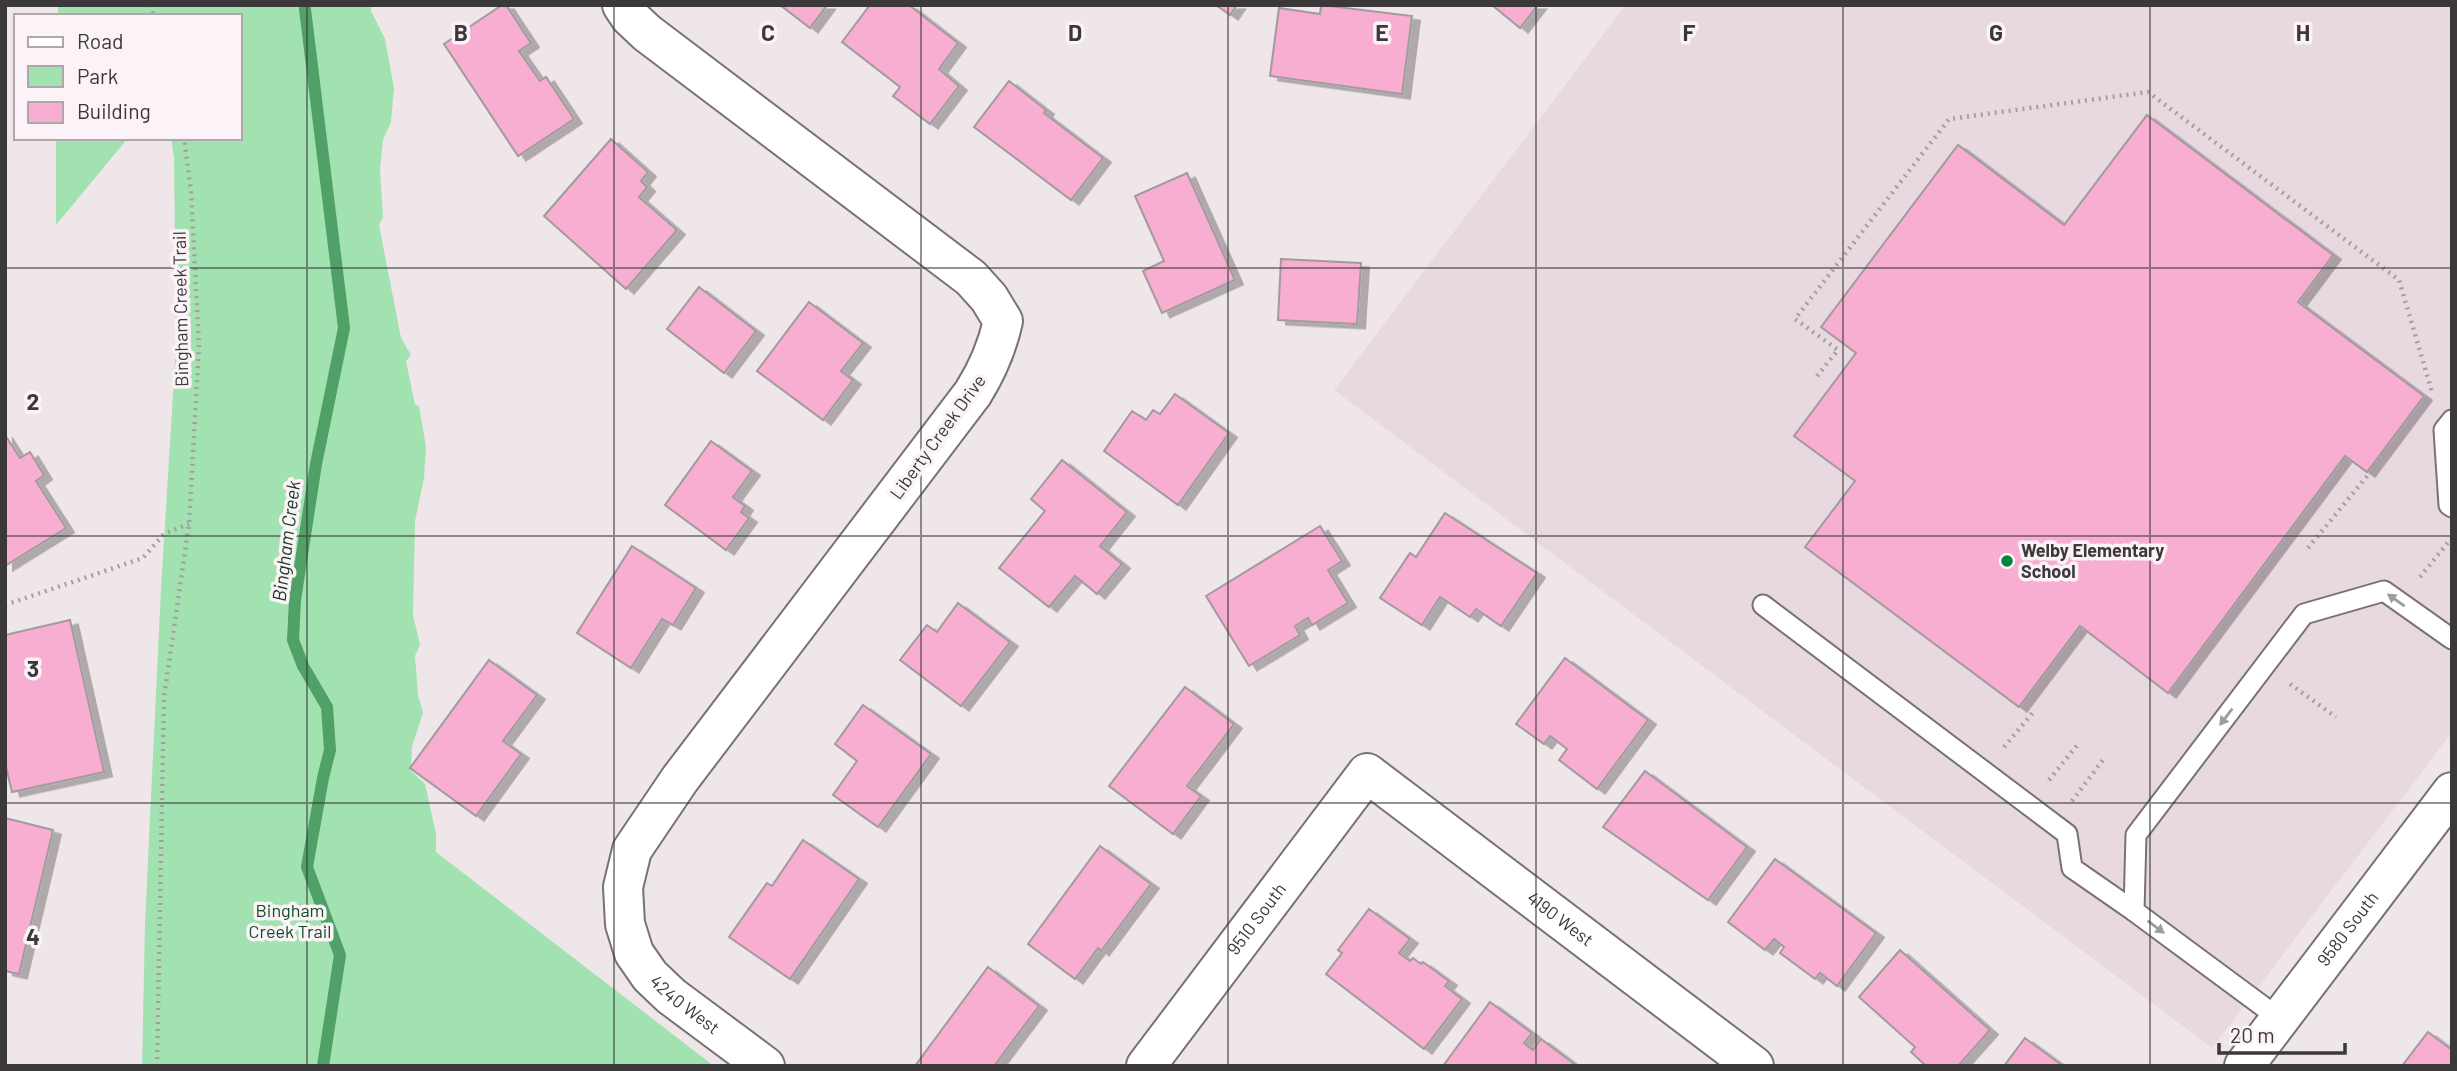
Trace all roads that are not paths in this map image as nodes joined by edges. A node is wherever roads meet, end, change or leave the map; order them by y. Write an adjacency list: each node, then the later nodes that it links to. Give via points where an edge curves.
1 (622, 5): 9 (street, Liberty Creek Drive, via 647,33 971,278 1003,321 997,347 973,393 632,849 623,887)
2 (2452, 419): 3 (lane, via 2444,429)
3 (2452, 507)
4 (1763, 605): 8 (lane, via 2067,834 2072,869)
5 (2452, 639): 8 (lane, one-way to 8, via 2385,591 2304,614 2136,835)
6 (1367, 773): 12 (street, 9510 South); 13 (street, 4190 West)
7 (2452, 792): 10 (street, 9580 South)
8 (2134, 911): 10 (lane, one-way to 10)
9 (625, 925): 11 (street, 4240 West, via 634,953 650,976)
10 (2280, 1019): 14 (street, 9580 South)
11 (765, 1066)
12 (1146, 1066)
13 (1754, 1066)
14 (2244, 1066)

